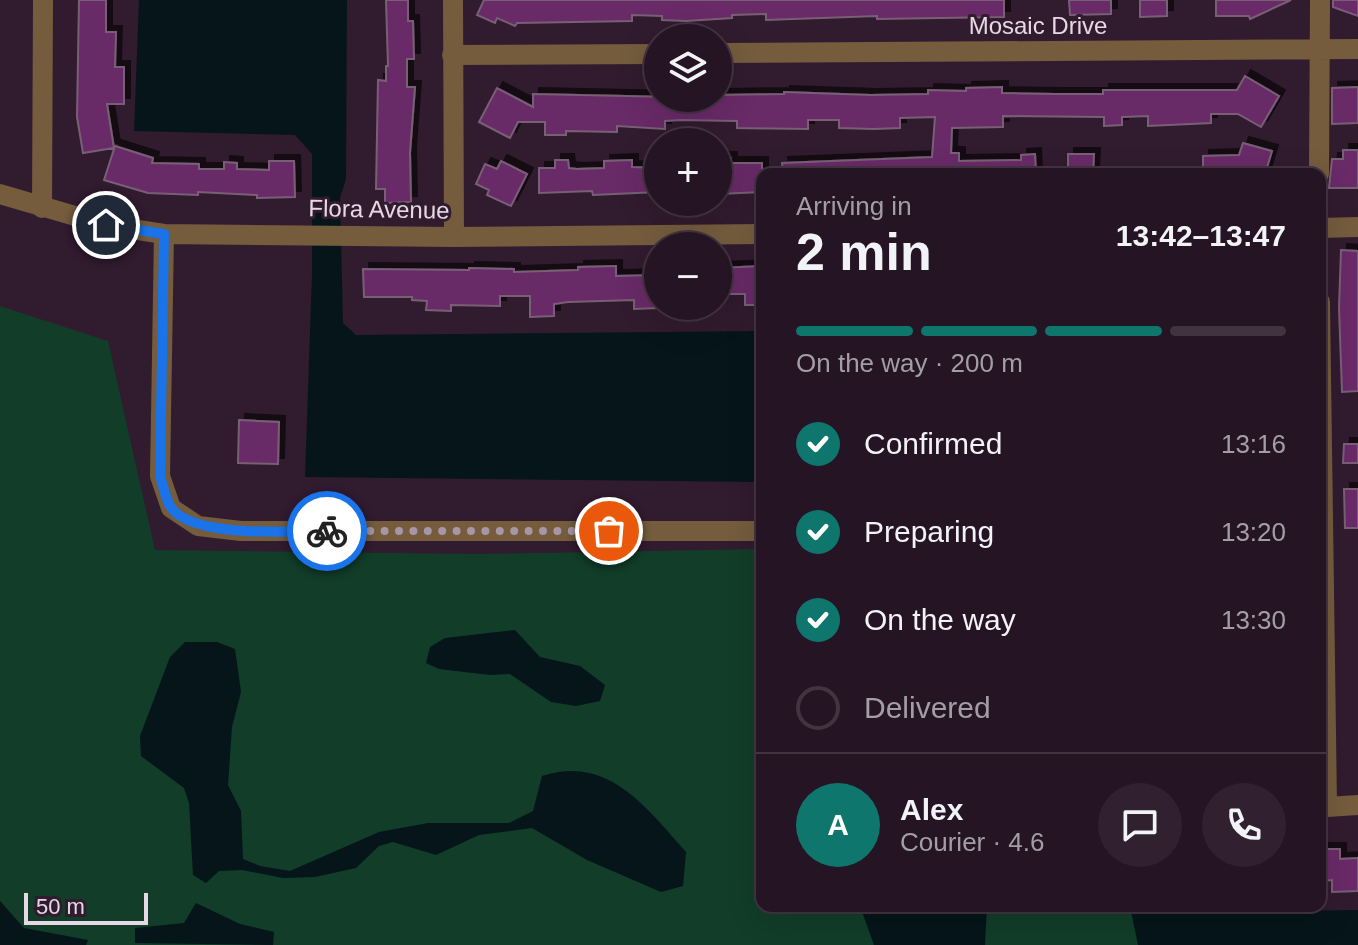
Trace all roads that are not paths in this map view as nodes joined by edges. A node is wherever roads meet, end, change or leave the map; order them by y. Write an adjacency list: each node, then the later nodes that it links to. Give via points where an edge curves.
1 (43, 0): 11 (street)
2 (453, 0): 8 (street)
3 (1320, 0): 4 (street)
4 (1320, 49): 5 (street, Mosaic Drive); 6 (street, Mosaic Drive); 9 (street)
5 (1358, 49)
6 (732, 53)
7 (644, 54): 8 (street)
8 (452, 55): 16 (street)
9 (1319, 168)
10 (0, 194): 11 (street, Flora Avenue)
11 (42, 208): 14 (street, Flora Avenue)
12 (1358, 227): 13 (street)
13 (1326, 228)
14 (164, 234): 16 (street, Flora Avenue); 17 (street, via 160,476 171,508 198,526 241,531)
15 (756, 234): 16 (street, Flora Avenue)
16 (454, 237)
17 (756, 531)
18 (1326, 735): 19 (street, via 1327,807)
19 (1358, 805)

